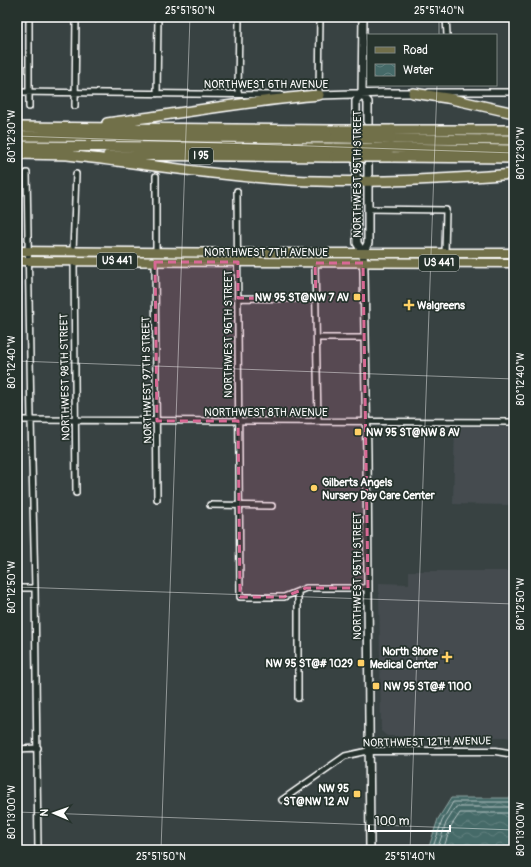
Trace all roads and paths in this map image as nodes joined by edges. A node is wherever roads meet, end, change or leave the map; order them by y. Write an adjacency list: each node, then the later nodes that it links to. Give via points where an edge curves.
1 (29, 17): 11 (street)
2 (76, 17): 12 (street)
3 (158, 17): 15 (street)
4 (239, 17): 16 (street)
5 (320, 17): 18 (street)
6 (363, 17): 19 (main road, NORTHWEST 95TH STREET)
7 (446, 17): 8 (street)
8 (446, 34)
9 (447, 86): 13 (street)
10 (17, 92): 11 (street, NORTHWEST 6TH AVENUE)
11 (28, 92): 12 (street, NORTHWEST 6TH AVENUE); 21 (street)
12 (75, 92): 15 (street, NORTHWEST 6TH AVENUE); 20 (street)
13 (447, 92): 14 (street, NORTHWEST 6TH AVENUE); 17 (street, NORTHWEST 6TH AVENUE)
14 (514, 92)
15 (157, 94): 16 (street, NORTHWEST 6TH AVENUE)
16 (238, 94): 18 (street, NORTHWEST 6TH AVENUE)
17 (413, 94): 19 (main road, NORTHWEST 6TH AVENUE); 22 (highway, via 447,98)
18 (319, 95): 19 (main road, NORTHWEST 6TH AVENUE); 24 (highway, via 244,102 159,117)
19 (362, 95): 41 (main road, NORTHWEST 95TH STREET, via 368,104); 42 (main road, NORTHWEST 95TH STREET, via 356,101)
20 (75, 106)
21 (29, 107)
22 (514, 113)
23 (17, 127): 24 (highway)
24 (68, 127): 26 (highway)
25 (514, 130): 27 (highway)
26 (334, 134): 27 (highway, bridge); 28 (highway)
27 (391, 134): 29 (highway)
28 (17, 136)
29 (514, 140)
30 (17, 146): 32 (highway)
31 (514, 150): 33 (highway)
32 (334, 152): 33 (highway, I 95, bridge); 35 (highway, I 95)
33 (391, 153): 36 (highway, I 95)
34 (17, 154): 35 (highway, I 95)
35 (67, 154): 42 (highway, via 262,178)
36 (514, 158)
37 (27, 173): 46 (street)
38 (76, 174): 47 (street)
39 (514, 174): 41 (highway, via 428,181)
40 (156, 176): 48 (street)
41 (368, 181): 42 (highway); 44 (main road, NORTHWEST 95TH STREET)
42 (356, 182): 53 (main road, NORTHWEST 95TH STREET, via 357,242)
43 (237, 191): 50 (street, NORTHWEST 96TH STREET)
44 (368, 209): 51 (street, via 446,210); 53 (main road, NORTHWEST 95TH STREET, via 368,243)
45 (17, 251): 46 (main road, NORTHWEST 7TH AVENUE / US 441)
46 (29, 251): 47 (main road, NORTHWEST 7TH AVENUE / US 441); 55 (street)
47 (73, 251): 48 (main road, NORTHWEST 7TH AVENUE / US 441)
48 (156, 252): 49 (main road, NORTHWEST 7TH AVENUE / US 441)
49 (193, 252): 50 (main road, NORTHWEST 7TH AVENUE / US 441); 57 (main road, via 185,257 161,257)
50 (238, 253): 53 (main road, NORTHWEST 7TH AVENUE / US 441); 58 (street, NORTHWEST 96TH STREET)
51 (445, 253): 52 (main road, NORTHWEST 7TH AVENUE / US 441); 53 (main road, NORTHWEST 7TH AVENUE / US 441)
52 (514, 253): 61 (main road, via 508,260 476,260)
53 (363, 254): 60 (main road, NORTHWEST 95TH STREET)
54 (17, 261): 55 (main road, NORTHWEST 7TH AVENUE / US 441)
55 (29, 261): 56 (main road, NORTHWEST 7TH AVENUE / US 441); 68 (street)
56 (74, 261): 57 (main road, NORTHWEST 7TH AVENUE / US 441); 69 (street, NORTHWEST 98TH STREET)
57 (155, 262): 58 (main road, NORTHWEST 7TH AVENUE / US 441); 70 (street, NORTHWEST 97TH STREET)
58 (238, 262): 59 (main road, NORTHWEST 7TH AVENUE / US 441); 63 (street, NORTHWEST 96TH STREET)
59 (315, 263): 60 (main road, NORTHWEST 7TH AVENUE / US 441); 64 (street)
60 (363, 263): 61 (main road, NORTHWEST 7TH AVENUE / US 441); 66 (main road, NORTHWEST 95TH STREET)
61 (469, 263): 62 (main road, NORTHWEST 7TH AVENUE / US 441)
62 (514, 263)
63 (238, 298): 64 (street); 71 (street, NORTHWEST 96TH STREET)
64 (316, 300): 65 (street)
65 (317, 338): 66 (street); 72 (street)
66 (365, 338): 74 (main road, NORTHWEST 95TH STREET)
67 (17, 420): 68 (street, NORTHWEST 8TH AVENUE)
68 (31, 420): 69 (street, NORTHWEST 8TH AVENUE); 81 (street)
69 (75, 420): 70 (street, NORTHWEST 8TH AVENUE); 75 (street, NORTHWEST 98TH STREET)
70 (157, 421): 71 (street, NORTHWEST 8TH AVENUE); 76 (street, NORTHWEST 97TH STREET)
71 (238, 421): 72 (street, NORTHWEST 8TH AVENUE); 78 (street, NORTHWEST 96TH STREET)
72 (318, 422): 74 (street, NORTHWEST 8TH AVENUE)
73 (514, 422): 74 (street, NORTHWEST 8TH AVENUE)
74 (367, 423): 82 (main road, NORTHWEST 95TH STREET)
75 (76, 493)
76 (157, 499)
77 (210, 505): 78 (street)
78 (240, 505): 79 (street); 83 (street, NORTHWEST 96TH STREET, via 240,597 284,597)
79 (272, 506)
80 (17, 588): 81 (street)
81 (35, 588): 85 (street)
82 (368, 588): 83 (street, via 306,588); 87 (main road, NORTHWEST 95TH STREET)
83 (298, 592): 84 (street)
84 (298, 698)
85 (38, 748): 86 (street); 90 (street)
86 (17, 749)
87 (368, 751): 88 (street, NORTHWEST 12TH AVENUE, via 488,751); 89 (street, NORTHWEST 12TH AVENUE, via 345,756); 91 (main road, NORTHWEST 95TH STREET)
88 (514, 754)
89 (282, 800)
90 (38, 850)
91 (370, 850)

